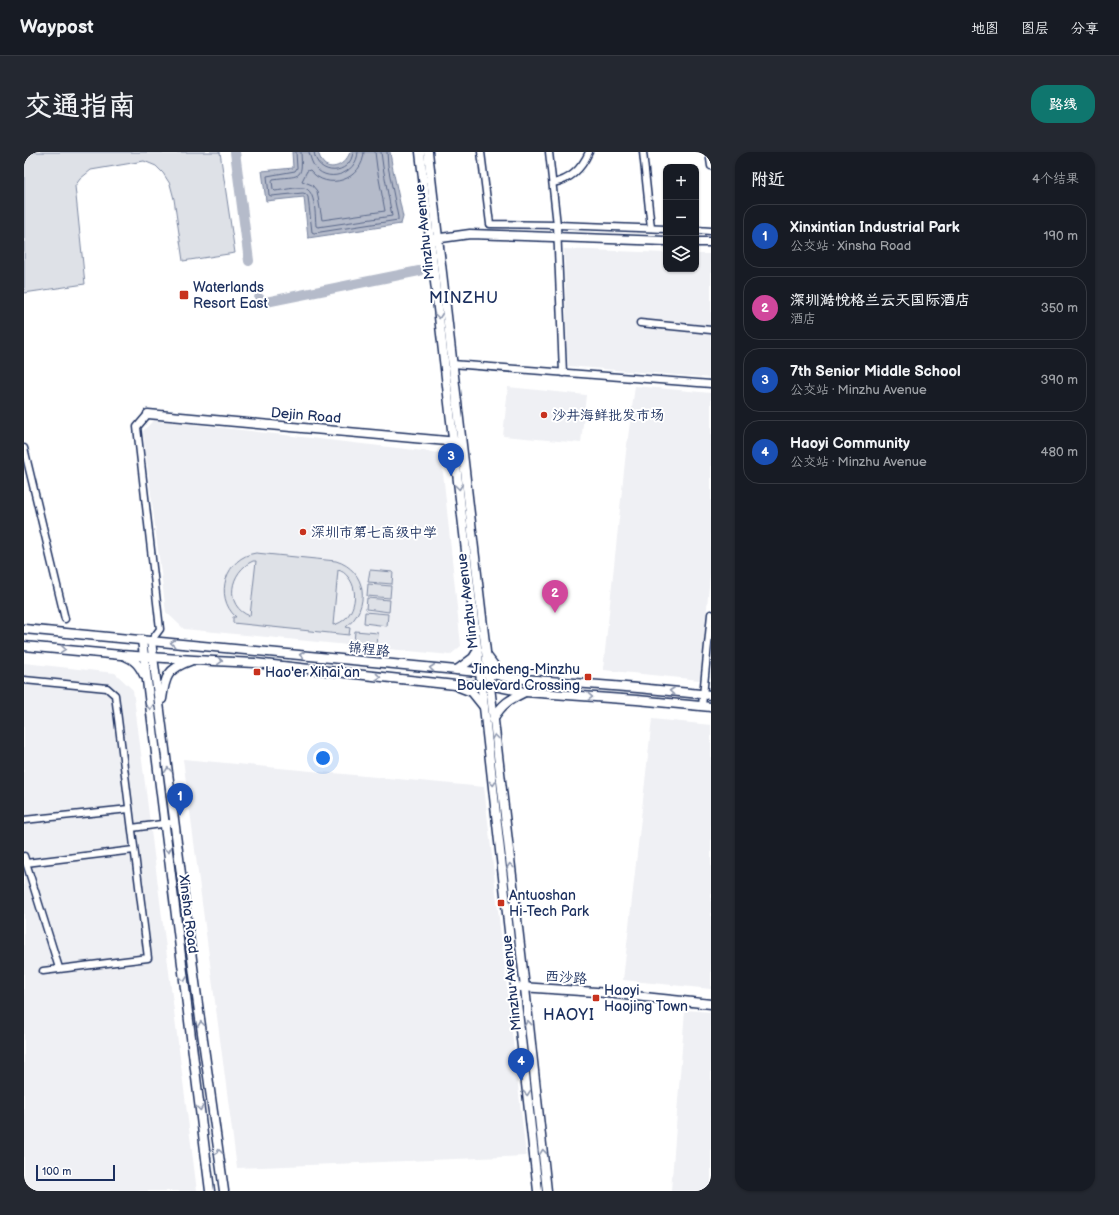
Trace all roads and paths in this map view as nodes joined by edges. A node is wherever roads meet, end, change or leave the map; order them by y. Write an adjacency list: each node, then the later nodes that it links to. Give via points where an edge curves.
1 (420, 152): 17 (main road, Minzhu Avenue)
2 (428, 152): 16 (main road, Minzhu Avenue)
3 (481, 152): 10 (street, via 490,224)
4 (549, 152): 9 (street)
5 (589, 152): 9 (street, via 580,168 561,181)
6 (643, 152): 11 (street)
7 (709, 152): 8 (street)
8 (711, 166)
9 (553, 183): 10 (street)
10 (557, 225): 11 (street); 15 (street)
11 (651, 228): 12 (street)
12 (663, 229)
13 (699, 230): 14 (street)
14 (711, 231)
15 (558, 237): 16 (main road, via 470,234); 18 (main road); 24 (street)
16 (438, 239): 17 (main road); 23 (main road, Minzhu Avenue)
17 (430, 240): 27 (main road, Minzhu Avenue, one-way to 27)
18 (663, 241)
19 (699, 242): 20 (main road)
20 (711, 242)
21 (640, 323): 22 (street)
22 (711, 330)
23 (452, 364): 24 (street); 27 (main road, Minzhu Avenue)
24 (563, 373): 25 (street)
25 (711, 384)
26 (148, 414): 27 (main road, Dejin Road); 33 (street, via 137,427 160,629)
27 (457, 442): 35 (main road, Minzhu Avenue, one-way to 35); 36 (main road, Minzhu Avenue)
28 (24, 448): 30 (street)
29 (711, 614): 49 (street)
30 (65, 619)
31 (24, 629): 32 (main road, 锦程路)
32 (142, 640): 33 (main road, 锦程路); 38 (main road, Xinsha Road)
33 (151, 641): 39 (main road, Xinsha Road); 41 (main road, 锦程路, one-way to 33)
34 (24, 646): 37 (main road, 锦程路, one-way to 37)
35 (478, 650): 41 (main road, via 473,658); 42 (main road, Minzhu Avenue)
36 (486, 654): 42 (main road, Minzhu Avenue); 43 (main road, via 496,668)
37 (122, 655): 38 (main road, 锦程路); 45 (main road, via 133,660 140,668)
38 (144, 656): 39 (main road, 锦程路); 45 (main road, Xinsha Road)
39 (154, 656): 40 (main road, 锦程路); 53 (main road, Xinsha Road)
40 (194, 660): 46 (main road, 锦程路, one-way to 46, via 255,663); 53 (main road, via 172,670 165,682)
41 (457, 670): 42 (main road, 锦程路)
42 (484, 673): 43 (main road, 锦程路); 47 (main road, Minzhu Avenue)
43 (511, 678): 49 (main road, 锦程路, one-way to 43)
44 (24, 680): 55 (street, via 107,688 115,695)
45 (147, 684): 58 (main road, Xinsha Road, one-way to 58)
46 (455, 685): 47 (main road, 锦程路); 51 (main road, via 472,692)
47 (486, 685): 48 (main road, 锦程路); 51 (main road, Minzhu Avenue); 54 (main road, Minzhu Avenue)
48 (525, 692): 50 (main road, 锦程路, one-way to 50); 54 (main road, via 501,707)
49 (707, 695): 50 (street)
50 (702, 706): 52 (main road, 锦程路)
51 (484, 707): 65 (main road, Minzhu Avenue, one-way to 65)
52 (711, 707)
53 (160, 710): 57 (main road, Xinsha Road, one-way to 53)
54 (493, 719): 66 (main road, Minzhu Avenue, one-way to 54)
55 (129, 809): 56 (street); 59 (street)
56 (24, 820)
57 (175, 822): 58 (street); 69 (main road, Xinsha Road, one-way to 57)
58 (165, 824): 59 (street); 68 (main road, Xinsha Road, one-way to 68)
59 (132, 828): 60 (street)
60 (134, 850): 62 (street); 63 (street, via 148,958)
61 (24, 856): 62 (street)
62 (26, 863): 63 (street)
63 (59, 968): 64 (street)
64 (43, 970)
65 (516, 987): 66 (main road, 西沙路); 70 (main road, Minzhu Avenue, one-way to 70)
66 (525, 988): 67 (main road, 西沙路, via 596,992); 71 (main road, Minzhu Avenue, one-way to 66)
67 (711, 1004)
68 (210, 1191)
69 (224, 1191)
70 (538, 1191)
71 (547, 1191)

